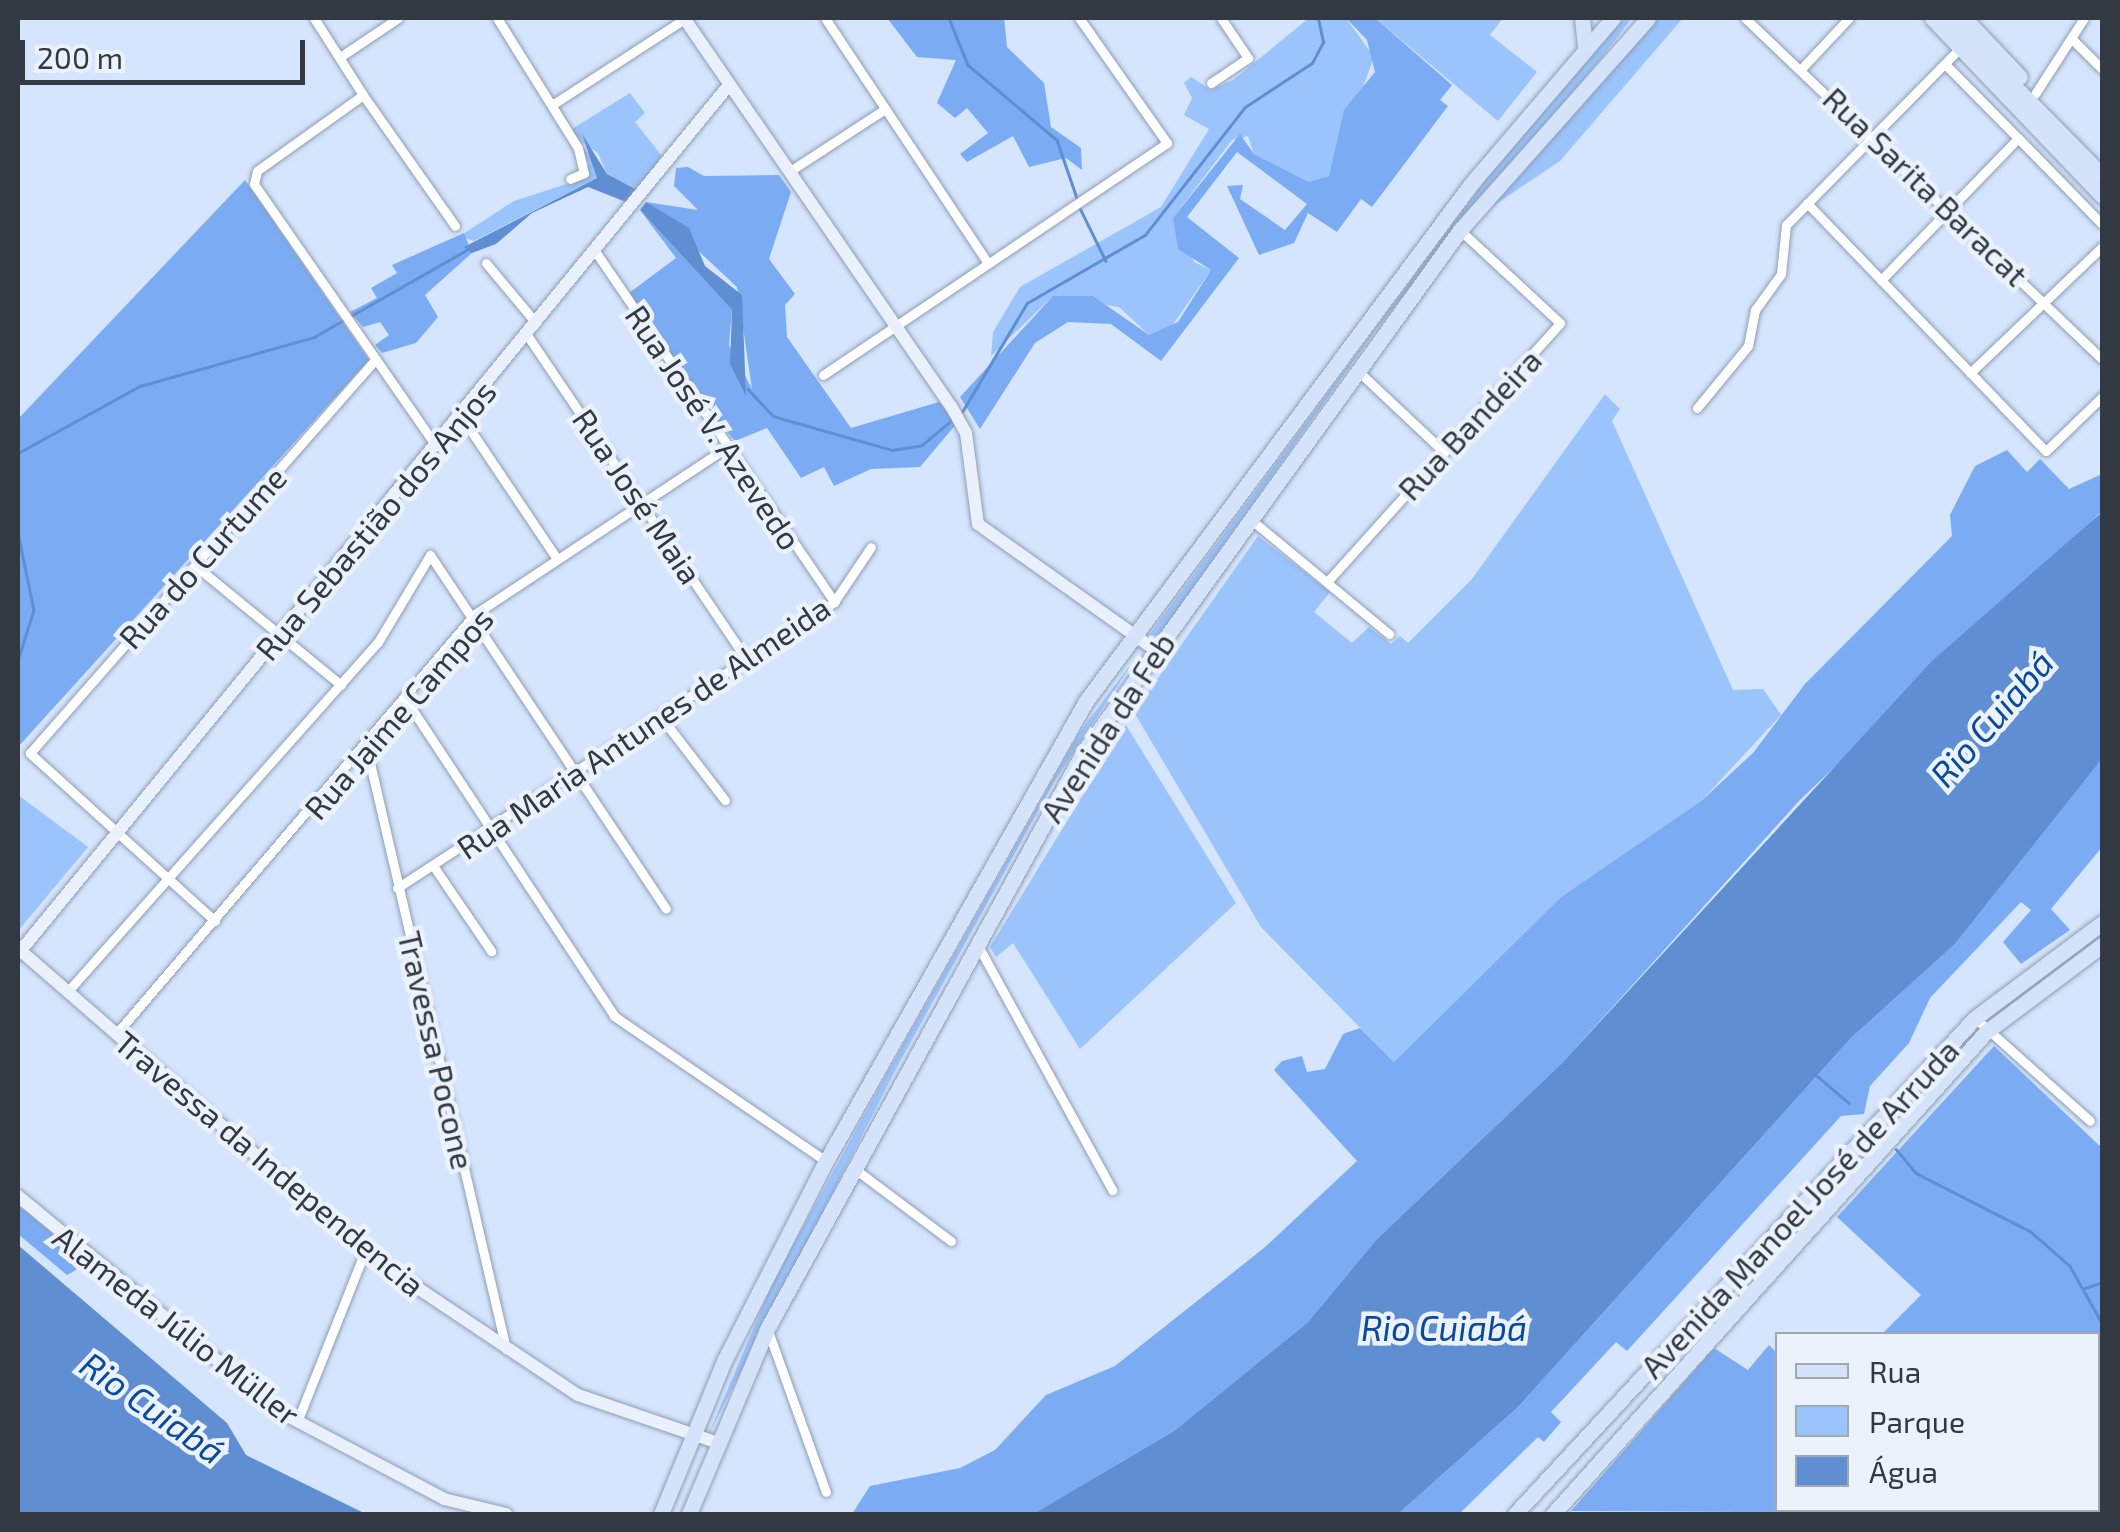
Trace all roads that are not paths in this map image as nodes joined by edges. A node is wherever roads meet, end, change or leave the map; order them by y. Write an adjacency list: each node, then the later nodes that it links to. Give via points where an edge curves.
1 (314, 18): 20 (street)
2 (398, 18): 20 (street)
3 (498, 18): 28 (street)
4 (685, 18): 25 (street); 28 (street)
5 (824, 18): 29 (street)
6 (1080, 18): 45 (street, via 1167,142 1075,211)
7 (1221, 18): 24 (street, via 1248,58)
8 (1585, 18): 9 (main road); 19 (main road)
9 (1612, 18): 19 (main road, Avenida da Feb)
10 (1648, 18): 41 (main road, Avenida da Feb)
11 (1745, 18): 22 (street, Rua Sarita Baracat)
12 (1848, 18): 22 (street)
13 (1921, 18): 21 (main road)
14 (1932, 18): 32 (main road)
15 (1947, 18): 32 (main road)
16 (1964, 18): 26 (main road)
17 (2084, 18): 18 (street)
18 (2071, 38): 23 (street); 26 (street)
19 (1584, 50): 70 (main road, Avenida da Feb)
20 (340, 56): 27 (street)
21 (1949, 59): 30 (street); 31 (street); 32 (main road)
22 (1802, 68): 30 (street, Rua Sarita Baracat)
23 (2102, 69)
24 (1211, 83)
25 (729, 84): 33 (street); 43 (street, Rua Sebastião dos Anjos)
26 (2035, 94): 32 (main road)
27 (362, 95): 40 (street); 52 (street, via 254,179)
28 (555, 103): 35 (street, via 584,173)
29 (885, 110): 33 (street); 45 (street)
30 (1874, 134): 37 (street); 38 (street, Rua Sarita Baracat)
31 (2018, 138): 38 (street); 39 (street)
32 (2074, 156): 34 (main road); 36 (main road)
33 (790, 170): 49 (street)
34 (2102, 175)
35 (570, 179)
36 (2102, 196)
37 (1807, 204): 46 (street); 57 (street, via 1786,225 1782,274 1755,310 1748,346)
38 (1947, 209): 46 (street); 47 (street, Rua Sarita Baracat)
39 (2102, 224)
40 (455, 226)
41 (1460, 230): 53 (main road, Avenida da Feb); 61 (street, Rua Bandeira, via 1560,323)
42 (2102, 247): 47 (street)
43 (595, 252): 48 (street, Rua Sebastião dos Anjos); 60 (street, Rua José V. Azevedo)
44 (486, 263): 48 (street)
45 (988, 263): 49 (street)
46 (1881, 280): 54 (street)
47 (2048, 302): 51 (street, Rua Sarita Baracat); 54 (street)
48 (536, 323): 50 (street, Rua Sebastião dos Anjos)
49 (897, 328): 55 (street); 70 (street, via 962,424 974,511 988,538)
50 (527, 336): 58 (street, Rua Sebastião dos Anjos); 62 (street, Rua José Maia)
51 (2102, 360)
52 (374, 361): 59 (street); 66 (street, Rua do Curtume)
53 (1356, 370): 61 (street); 63 (main road, Avenida da Feb)
54 (1970, 373): 56 (street, via 2046,451)
55 (822, 375)
56 (2102, 397)
57 (1697, 408)
58 (461, 416): 59 (street, Rua Sebastião dos Anjos); 65 (street)
59 (435, 444): 72 (street, Rua Sebastião dos Anjos)
60 (727, 447): 62 (street, Rua Jaime Campos); 68 (street, Rua José V. Azevedo)
61 (1444, 452): 67 (street, Rua Bandeira)
62 (645, 500): 65 (street, Rua Jaime Campos); 74 (street, Rua José Maia)
63 (1249, 518): 67 (street); 73 (main road, Avenida da Feb)
64 (871, 547): 68 (street, Rua Maria Antunes de Almeida)
65 (557, 558): 69 (street, Rua Jaime Campos)
66 (197, 567): 72 (street); 82 (street, Rua do Curtume, via 30,752)
67 (1327, 582): 71 (street)
68 (834, 602): 74 (street, Rua Maria Antunes de Almeida)
69 (475, 614): 75 (street, via 437,558 428,557 400,611); 76 (street, Rua Jaime Campos); 79 (street)
70 (1131, 632): 73 (street); 98 (main road, Avenida da Feb)
71 (1389, 634)
72 (280, 635): 75 (street); 82 (street, Rua Sebastião dos Anjos)
73 (1156, 650): 89 (main road, Avenida da Feb, via 1156,666 1066,786)
74 (746, 658): 77 (street, Rua Maria Antunes de Almeida)
75 (341, 685): 84 (street)
76 (406, 700): 78 (street, Rua Jaime Campos); 81 (street)
77 (661, 718): 79 (street, Rua Maria Antunes de Almeida); 80 (street)
78 (366, 750): 85 (street, Travessa Pocone); 87 (street, Rua Jaime Campos)
79 (577, 771): 81 (street, Rua Maria Antunes de Almeida); 86 (street)
80 (725, 800)
81 (492, 829): 83 (street, Rua Maria Antunes de Almeida); 98 (street, via 614,1016)
82 (118, 832): 84 (street); 92 (street, Rua Sebastião dos Anjos)
83 (434, 867): 85 (street, Rua Maria Antunes de Almeida); 91 (street)
84 (168, 879): 87 (street); 93 (street)
85 (397, 888): 105 (street, Travessa Pocone)
86 (666, 909)
87 (215, 920): 96 (street, Rua Jaime Campos)
88 (2102, 923): 94 (main road, Avenida Manoel José de Arruda)
89 (976, 942): 99 (main road, Avenida da Feb); 100 (street)
90 (2102, 944): 95 (main road, Avenida Manoel José de Arruda)
91 (491, 951)
92 (19, 952): 93 (street, Travessa da Independencia)
93 (68, 991): 96 (street, Travessa da Independencia)
94 (1975, 1018): 95 (street); 108 (main road, Avenida Manoel José de Arruda)
95 (1986, 1032): 97 (street); 110 (main road, Avenida Manoel José de Arruda)
96 (116, 1034): 103 (street, Travessa da Independencia)
97 (2090, 1121)
98 (826, 1162): 111 (main road, Avenida da Feb)
99 (852, 1168): 102 (street); 104 (main road, Avenida da Feb)
100 (1112, 1190)
101 (18, 1196): 109 (street, Alameda Júlio Müller)
102 (951, 1241)
103 (365, 1251): 105 (street, Travessa da Independencia); 109 (street)
104 (767, 1330): 106 (main road, Avenida da Feb); 107 (street)
105 (506, 1351): 111 (street, Travessa da Independencia, via 578,1395)
106 (754, 1360): 107 (street); 112 (main road, Avenida da Feb)
107 (775, 1361): 113 (street)
108 (1614, 1408): 110 (main road); 117 (main road, Avenida Manoel José de Arruda)
109 (296, 1422): 115 (street, Alameda Júlio Müller, via 444,1499)
110 (1636, 1424): 118 (main road, Avenida Manoel José de Arruda)
111 (690, 1441): 112 (street, Travessa da Independencia); 114 (main road, Avenida da Feb)
112 (718, 1443): 116 (main road, Avenida da Feb)
113 (826, 1492)
114 (661, 1512)
115 (506, 1514)
116 (689, 1514)
117 (1515, 1514)
118 (1552, 1514)

